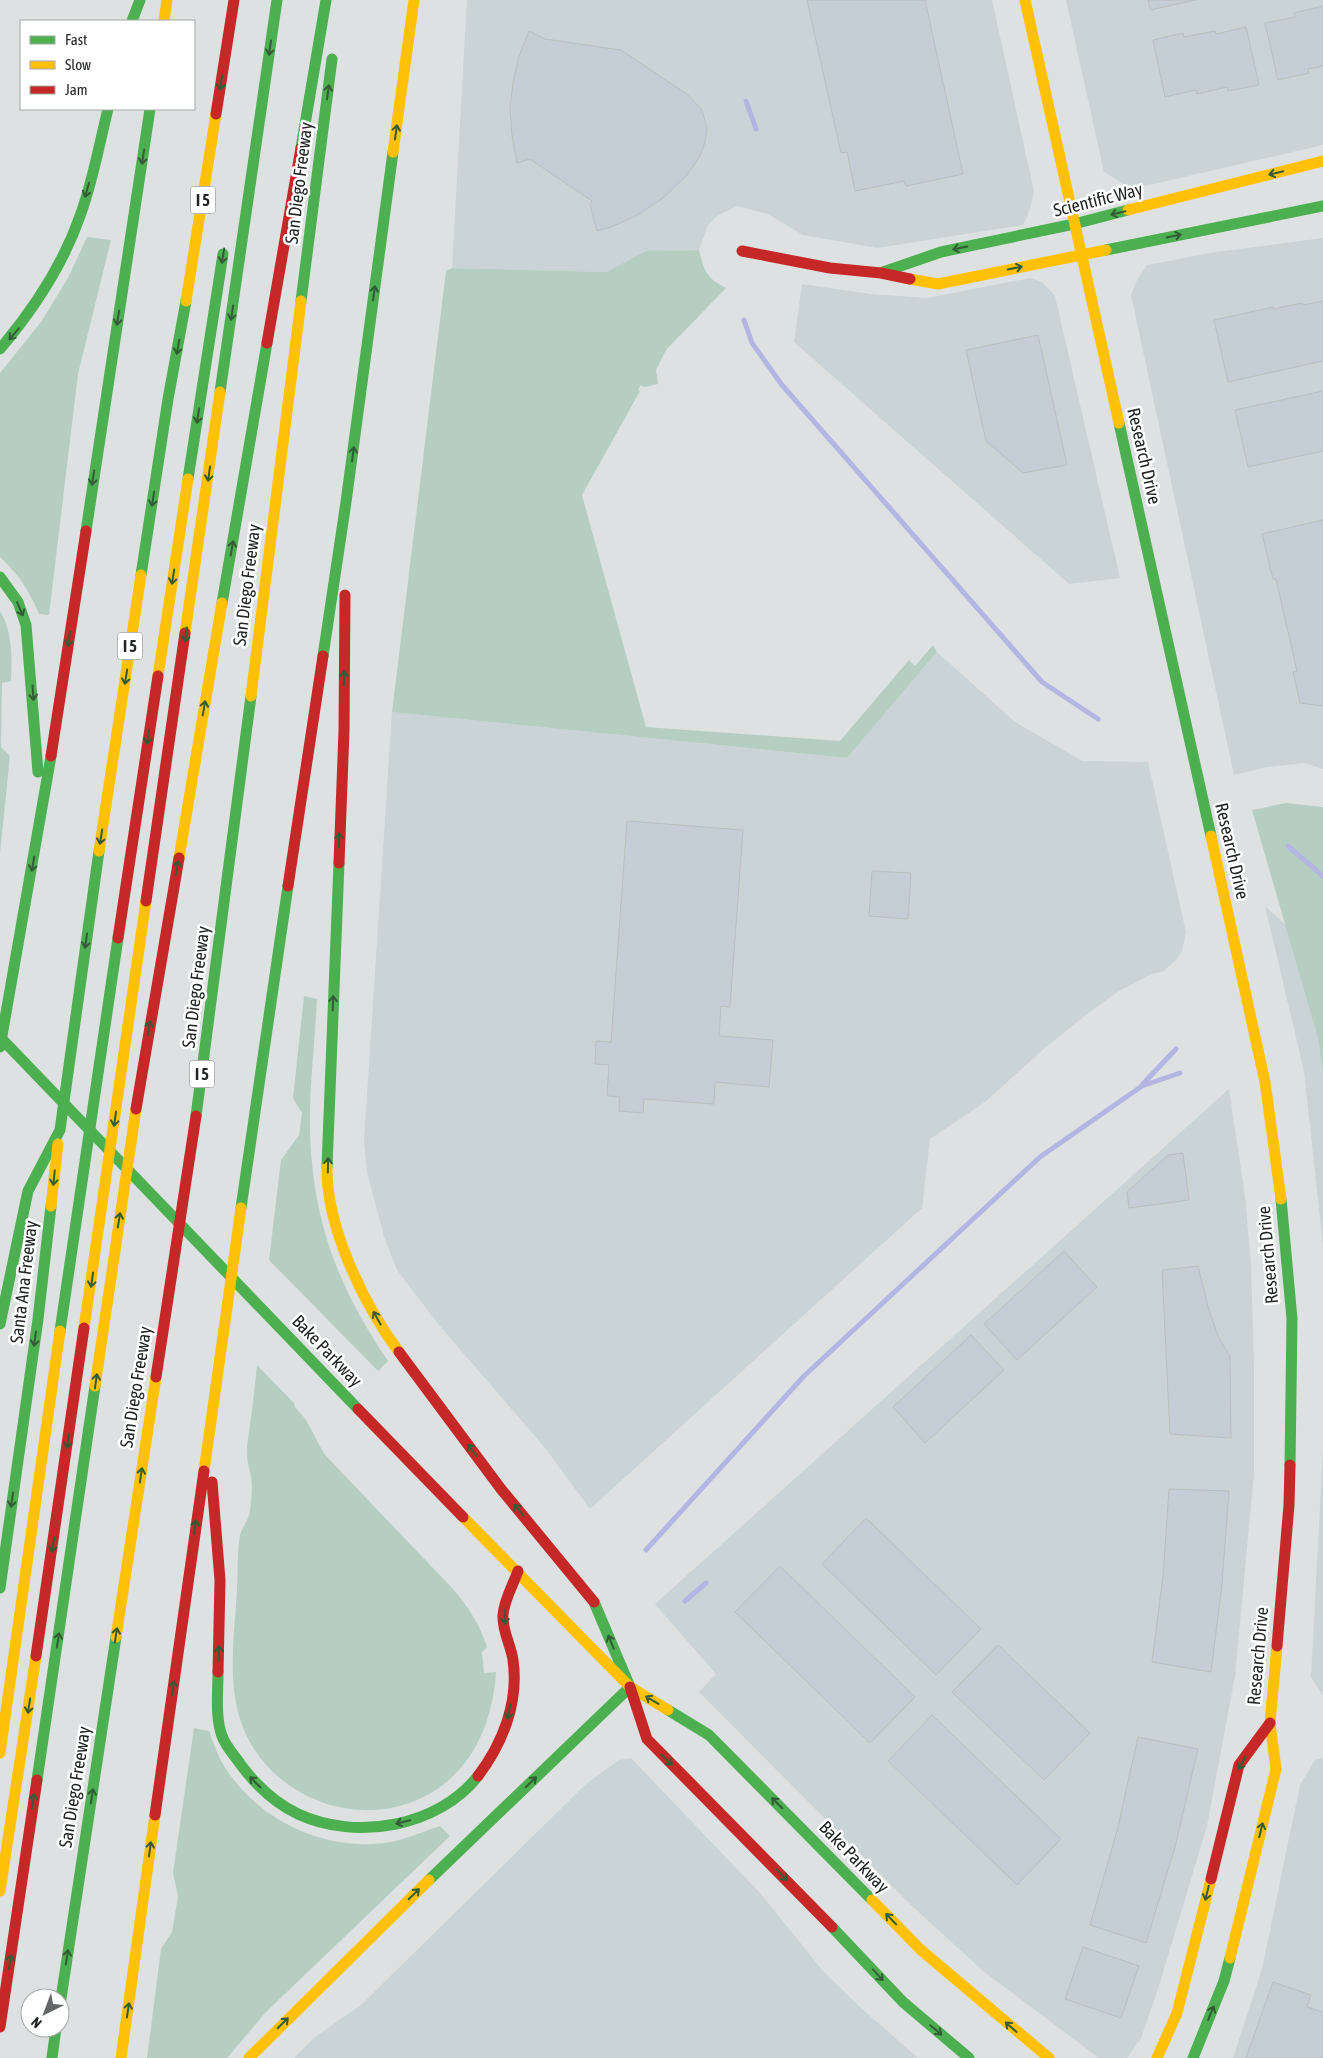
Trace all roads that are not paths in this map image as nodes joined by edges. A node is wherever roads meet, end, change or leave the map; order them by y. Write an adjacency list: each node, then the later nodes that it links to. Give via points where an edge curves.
1 (140, 0): 8 (main road)
2 (167, 0): 9 (main road)
3 (234, 0): 26 (main road, I 5, one-way to 26, via 199,228 168,399)
4 (277, 0): 34 (main road, one-way to 34)
5 (326, 0): 36 (main road, one-way to 5, via 141,1076)
6 (414, 0): 21 (main road, one-way to 6)
7 (1025, 0): 15 (main road, Research Drive)
8 (132, 20)
9 (164, 20)
10 (334, 47): 35 (main road, San Diego Freeway / I 5, one-way to 10, via 206,1048)
11 (108, 110): 20 (main road, one-way to 20, via 75,230 20,328)
12 (150, 110): 23 (main road, one-way to 23)
13 (1323, 161): 15 (main road, Scientific Way, one-way to 15)
14 (1323, 206): 18 (main road, Scientific Way, one-way to 14)
15 (1074, 224): 18 (main road, Research Drive); 19 (main road, Scientific Way, one-way to 19, via 941,252)
16 (224, 247): 33 (main road, one-way to 33, via 68,1272)
17 (742, 251): 19 (main road, Scientific Way, via 830,268)
18 (1081, 254): 19 (main road, Scientific Way, one-way to 18, via 938,284); 32 (main road, Research Drive, via 1263,1072 1281,1195 1292,1319 1289,1505)
19 (881, 273)
20 (0, 349)
21 (346, 502): 28 (main road); 31 (main road, one-way to 21, via 595,1603 501,1489 388,1338 350,1268 336,1224 327,1186 344,732)
22 (0, 577): 23 (main road, one-way to 23, via 18,602 26,625)
23 (42, 816): 25 (main road, one-way to 25)
24 (0, 1037): 29 (main road, Bake Parkway)
25 (0, 1047)
26 (60, 1130): 27 (main road, via 28,1191); 30 (main road, Santa Ana Freeway / I 5, one-way to 30, via 38,1319)
27 (0, 1324)
28 (208, 1437): 29 (main road, one-way to 28, via 503,1616 513,1663 513,1694 508,1722 481,1774 435,1813 405,1823 335,1828 302,1816 274,1800 250,1778 222,1736 218,1699 220,1578); 39 (main road, one-way to 28)
29 (518, 1572): 31 (main road, Bake Parkway)
30 (0, 1588)
31 (630, 1687): 40 (main road, one-way to 31, via 378,1928); 41 (main road, Bake Parkway, one-way to 41, via 647,1740 903,2002); 42 (main road, Bake Parkway, one-way to 31, via 922,1950 709,1735)
32 (1270, 1723): 43 (main road, Research Drive, one-way to 43, via 1240,1765 1177,2012); 44 (main road, Research Drive, one-way to 32, via 1224,1981 1276,1769)
33 (0, 1753)
34 (0, 1891)
35 (63, 1988)
36 (0, 2027)
37 (55, 2038): 38 (main road)
38 (52, 2058)
39 (121, 2058)
40 (250, 2058)
41 (969, 2058)
42 (1049, 2058)
43 (1157, 2058)
44 (1193, 2058)

